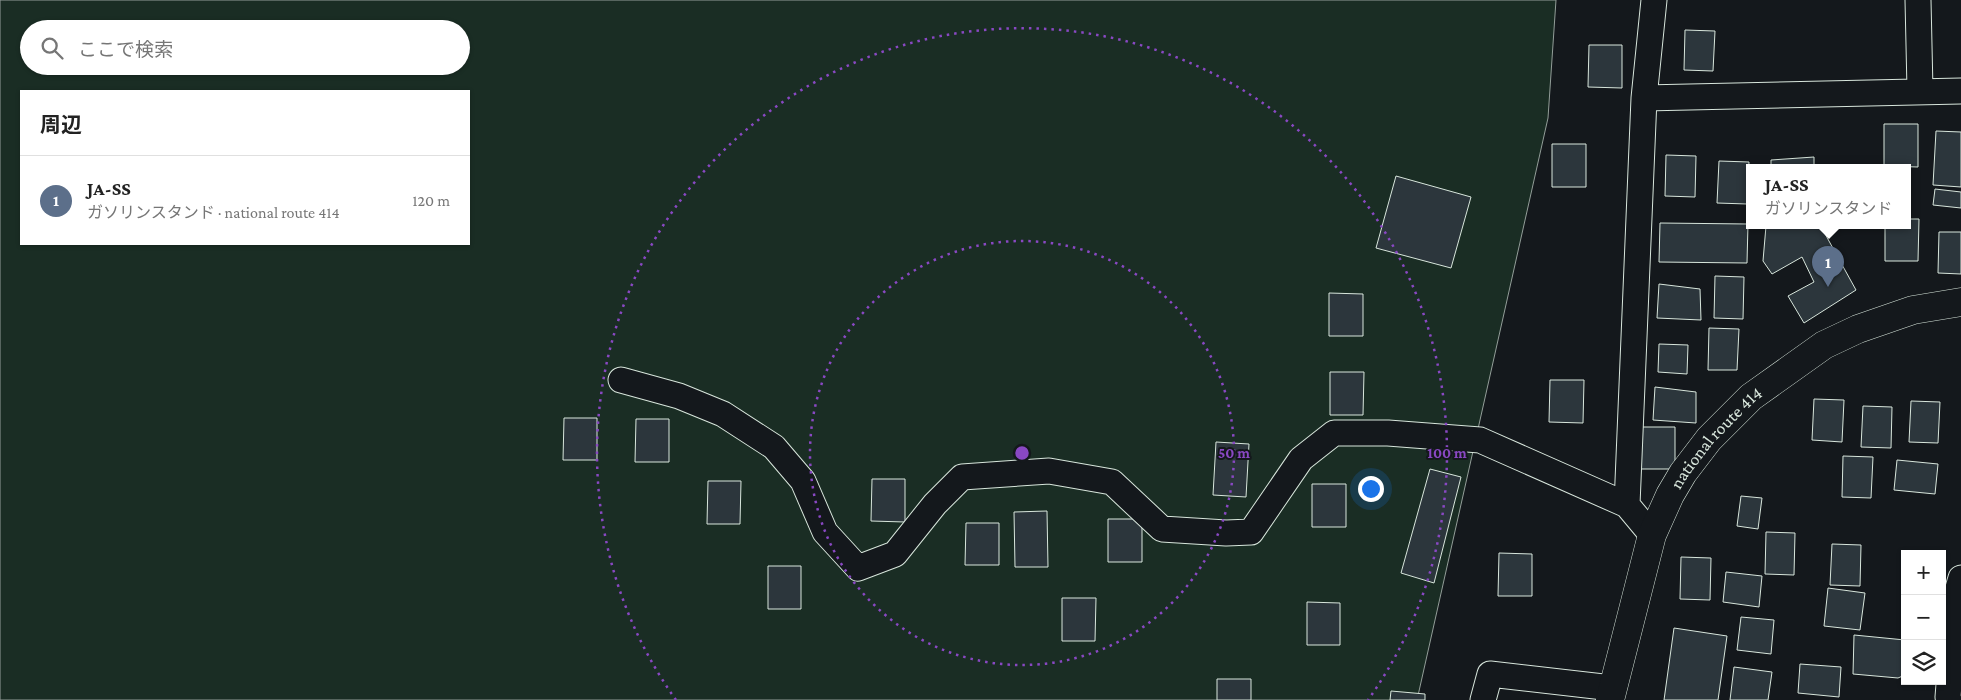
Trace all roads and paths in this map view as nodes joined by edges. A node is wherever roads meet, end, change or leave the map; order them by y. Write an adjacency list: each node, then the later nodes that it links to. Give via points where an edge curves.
1 (1654, 0): 5 (street)
2 (1918, 0): 3 (street)
3 (1920, 90): 4 (street); 5 (street)
4 (1961, 91)
5 (1644, 98): 8 (street)
6 (1961, 302): 9 (highway, national route 414, via 1913,310 1858,329 1824,345 1751,397 1708,439 1670,495)
7 (621, 380): 8 (street, via 679,396 723,414 774,448 803,481 825,532 858,568 895,554 935,504 962,477 1049,471 1112,482 1162,529 1251,532 1301,459 1334,433 1480,440)
8 (1627, 505): 9 (street)
9 (1652, 535): 11 (highway, national route 414)
10 (1961, 578): 12 (street)
11 (1611, 694): 13 (street, via 1490,674)
12 (1942, 699)
13 (1484, 700)

